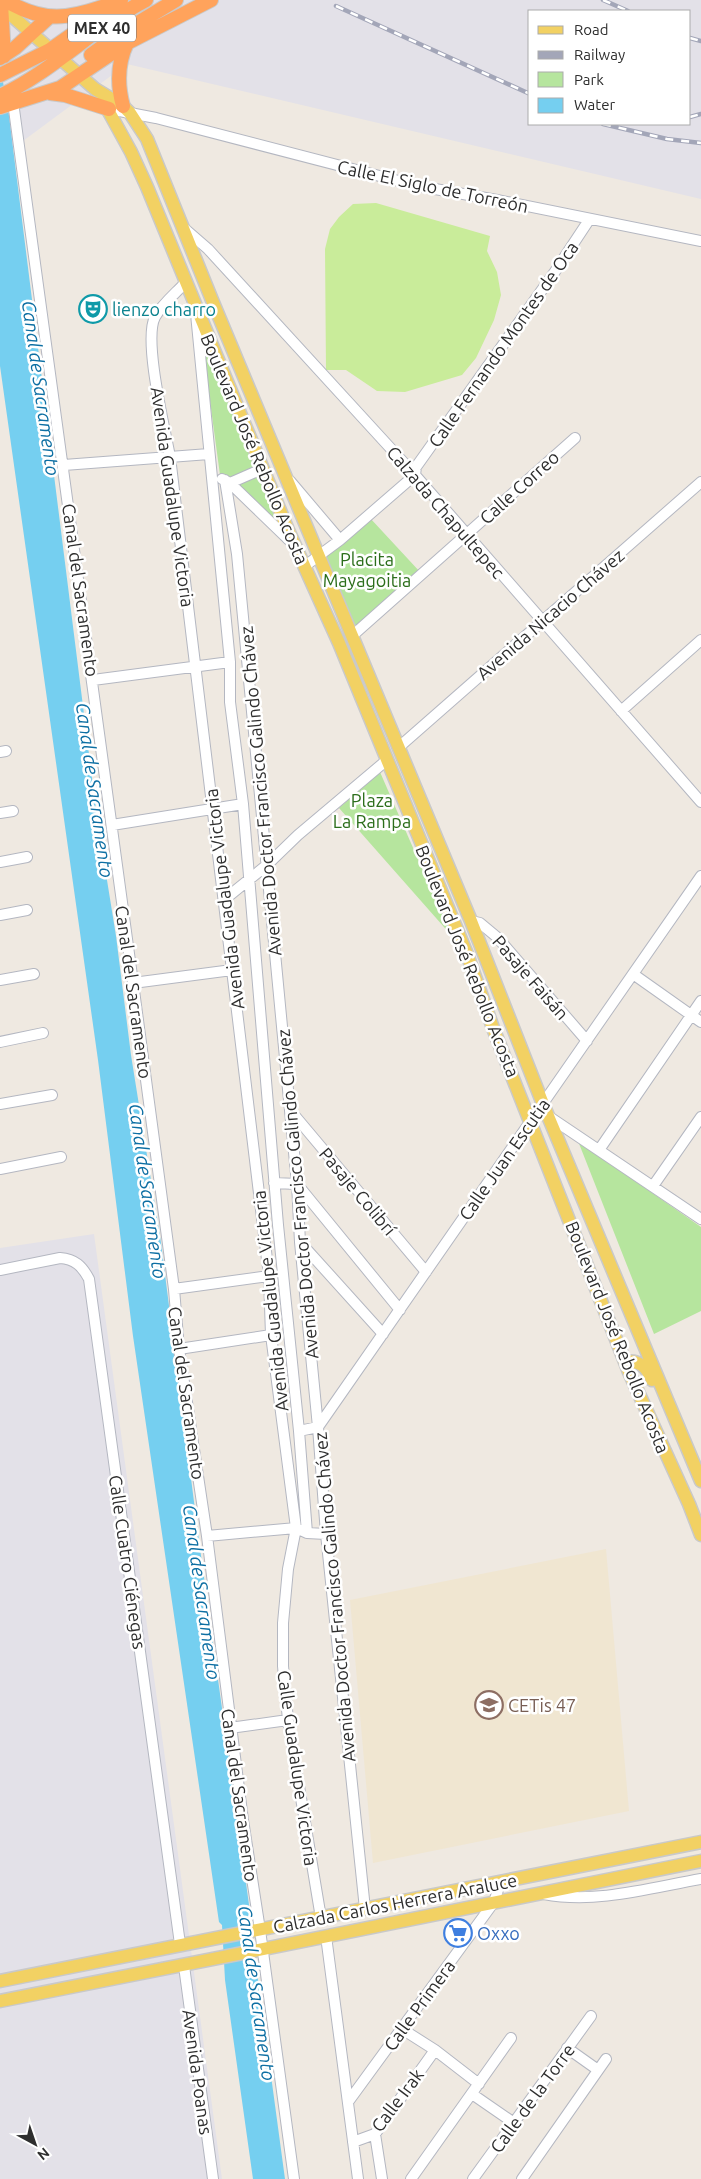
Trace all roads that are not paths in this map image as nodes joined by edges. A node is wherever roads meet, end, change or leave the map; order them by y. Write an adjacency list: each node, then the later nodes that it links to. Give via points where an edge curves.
1 (121, 0): 6 (highway, via 84,12); 9 (highway, MEX 40)
2 (146, 0): 11 (highway, MEX 40)
3 (176, 0): 12 (highway, via 122,32)
4 (211, 0): 8 (highway)
5 (6, 5): 6 (highway); 7 (main road, Boulevard José Rebollo Acosta); 10 (highway)
6 (48, 18): 7 (highway)
7 (32, 33): 9 (main road, Boulevard José Rebollo Acosta); 10 (highway)
8 (126, 43): 12 (highway); 20 (highway, via 118,74)
9 (50, 50): 11 (main road, Boulevard José Rebollo Acosta); 13 (highway, MEX 40)
10 (2, 57)
11 (61, 59): 12 (main road, Boulevard José Rebollo Acosta); 16 (highway, MEX 40)
12 (76, 72): 14 (main road, Boulevard José Rebollo Acosta); 15 (highway, via 60,88)
13 (0, 75)
14 (95, 89): 19 (main road, Boulevard José Rebollo Acosta); 20 (main road, Boulevard José Rebollo Acosta)
15 (47, 92): 17 (highway); 19 (highway)
16 (0, 96)
17 (13, 102): 18 (highway); 31 (street, Canal del Sacramento)
18 (0, 107)
19 (109, 109): 20 (street, Calle El Siglo de Torreón); 22 (main road, Boulevard José Rebollo Acosta)
20 (127, 110): 21 (main road, Boulevard José Rebollo Acosta, via 147,139); 23 (street, Calle El Siglo de Torreón, via 418,186)
21 (164, 177): 22 (main road); 24 (main road, Boulevard José Rebollo Acosta)
22 (147, 187): 26 (main road, Boulevard José Rebollo Acosta)
23 (589, 220): 25 (street, Calle El Siglo de Torreón); 34 (street, Calle Fernando Montes de Oca, via 416,467)
24 (184, 229): 34 (street, Calzada Chapultepec, via 208,249); 35 (main road, Boulevard José Rebollo Acosta)
25 (701, 241)
26 (186, 282): 27 (main road, Boulevard José Rebollo Acosta); 30 (street, Avenida Guadalupe Victoria, via 155,317 152,336)
27 (196, 308): 29 (street, Avenida Doctor Francisco Galindo Chávez); 32 (main road, Boulevard José Rebollo Acosta)
28 (575, 438): 38 (street, Calle Correo)
29 (209, 454): 30 (street); 33 (street, Avenida Doctor Francisco Galindo Chávez)
30 (170, 457): 31 (street); 47 (street, Avenida Guadalupe Victoria)
31 (64, 465): 48 (street, Canal del Sacramento)
32 (262, 469): 36 (street); 40 (main road, Boulevard José Rebollo Acosta)
33 (211, 472): 36 (street); 46 (street, Avenida Doctor Francisco Galindo Chávez)
34 (414, 475): 38 (street, Calzada Chapultepec); 39 (street, Calle Fernando Montes de Oca)
35 (286, 477): 39 (street); 41 (main road, Boulevard José Rebollo Acosta)
36 (227, 482): 40 (street); 51 (street, Avenida Doctor Francisco Galindo Chávez)
37 (701, 482): 43 (street, Avenida Nicacio Chávez)
38 (466, 534): 43 (street, Calzada Chapultepec); 44 (street, Calle Correo)
39 (340, 540): 41 (street, Calle Fernando Montes de Oca)
40 (294, 546): 42 (main road, Boulevard José Rebollo Acosta)
41 (319, 555): 42 (street, Calle Fernando Montes de Oca); 44 (main road, Boulevard José Rebollo Acosta)
42 (305, 566): 49 (main road, Boulevard José Rebollo Acosta)
43 (542, 621): 52 (street, Calzada Chapultepec); 53 (street, Avenida Nicacio Chávez)
44 (352, 636): 53 (main road, Boulevard José Rebollo Acosta)
45 (701, 640): 52 (street)
46 (230, 662): 47 (street); 50 (street, Avenida Doctor Francisco Galindo Chávez)
47 (195, 666): 48 (street); 57 (street, Avenida Guadalupe Victoria)
48 (93, 680): 60 (street, Canal del Sacramento)
49 (358, 688): 53 (main road, via 386,741); 54 (main road, Boulevard José Rebollo Acosta)
50 (230, 702): 51 (street); 56 (street, Avenida Doctor Francisco Galindo Chávez)
51 (252, 710): 63 (street, Avenida Doctor Francisco Galindo Chávez)
52 (621, 711): 55 (street, Calzada Chapultepec)
53 (399, 747): 69 (main road, Boulevard José Rebollo Acosta)
54 (387, 760): 63 (street); 87 (main road, Boulevard José Rebollo Acosta)
55 (701, 802)
56 (243, 804): 57 (street); 65 (street, Avenida Doctor Francisco Galindo Chávez)
57 (213, 809): 60 (street); 66 (street, Avenida Guadalupe Victoria)
58 (13, 811): 59 (street)
59 (0, 813)
60 (112, 825): 74 (street, Canal del Sacramento)
61 (27, 857): 62 (street)
62 (0, 862)
63 (267, 865): 65 (street); 84 (street, Avenida Doctor Francisco Galindo Chávez)
64 (701, 876): 72 (street, Calle Juan Escutia)
65 (249, 879): 66 (street); 91 (street, Avenida Doctor Francisco Galindo Chávez)
66 (225, 899): 70 (street, Avenida Guadalupe Victoria)
67 (27, 910): 68 (street)
68 (0, 915)
69 (471, 921): 79 (street, Pasaje Faisán, via 480,922 498,938); 83 (main road, Boulevard José Rebollo Acosta)
70 (232, 970): 74 (street); 98 (street, Avenida Guadalupe Victoria)
71 (34, 974): 73 (street)
72 (633, 974): 76 (street); 79 (street, Calle Juan Escutia)
73 (0, 980)
74 (133, 983): 99 (street, Canal del Sacramento)
75 (701, 1001): 76 (street)
76 (691, 1015): 77 (street); 88 (street)
77 (701, 1022)
78 (43, 1033): 80 (street)
79 (587, 1041): 83 (street, Calle Juan Escutia)
80 (0, 1042)
81 (52, 1095): 82 (street)
82 (0, 1104)
83 (543, 1104): 85 (main road, Boulevard José Rebollo Acosta); 87 (street, Calle Juan Escutia)
84 (290, 1110): 92 (street, Avenida Doctor Francisco Galindo Chávez); 97 (street, Pasaje Colibrí)
85 (548, 1116): 88 (street); 105 (main road, Boulevard José Rebollo Acosta)
86 (701, 1117): 93 (street)
87 (531, 1121): 97 (street, Calle Juan Escutia); 104 (main road, Boulevard José Rebollo Acosta)
88 (599, 1150): 93 (street)
89 (61, 1157): 90 (street)
90 (0, 1169)
91 (274, 1183): 92 (street); 107 (street, Avenida Doctor Francisco Galindo Chávez)
92 (297, 1184): 95 (street, Avenida Doctor Francisco Galindo Chávez); 100 (street)
93 (652, 1186): 94 (street)
94 (701, 1219)
95 (300, 1242): 101 (street); 106 (street, Avenida Doctor Francisco Galindo Chávez)
96 (0, 1270): 128 (street, Calle Cuatro Ciénegas, via 60,1258 81,1266 89,1279)
97 (426, 1272): 100 (street, Calle Juan Escutia)
98 (270, 1276): 99 (street); 102 (street, Avenida Guadalupe Victoria)
99 (174, 1289): 103 (street, Canal del Sacramento)
100 (400, 1310): 101 (street, Calle Juan Escutia)
101 (383, 1334): 106 (street, Calle Juan Escutia)
102 (271, 1335): 103 (street); 111 (street, Avenida Guadalupe Victoria)
103 (179, 1349): 115 (street, Canal del Sacramento)
104 (625, 1362): 105 (main road, via 644,1366); 109 (main road, Boulevard José Rebollo Acosta)
105 (669, 1405): 108 (main road, Boulevard José Rebollo Acosta)
106 (318, 1427): 107 (street); 113 (street, Avenida Doctor Francisco Galindo Chávez)
107 (299, 1431): 112 (street, Avenida Doctor Francisco Galindo Chávez)
108 (701, 1481)
109 (689, 1504): 110 (main road); 114 (main road, Boulevard José Rebollo Acosta)
110 (701, 1512)
111 (296, 1528): 112 (street); 115 (street); 116 (street, Calle Guadalupe Victoria, via 288,1569 284,1622 283,1666)
112 (307, 1533): 113 (street)
113 (326, 1534): 124 (street, Avenida Doctor Francisco Galindo Chávez)
114 (701, 1535)
115 (207, 1536): 117 (street, Canal del Sacramento)
116 (288, 1720): 117 (street); 125 (street, Calle Guadalupe Victoria)
117 (230, 1728): 126 (street, Canal del Sacramento)
118 (701, 1842): 121 (main road, Calzada Carlos Herrera Araluce)
119 (701, 1861): 122 (main road, Calzada Carlos Herrera Araluce)
120 (701, 1879): 122 (street, via 594,1897 563,1898)
121 (501, 1881): 123 (street, Calle Primera); 124 (main road, Calzada Carlos Herrera Araluce)
122 (538, 1893): 123 (main road, Calzada Carlos Herrera Araluce)
123 (494, 1902): 127 (main road, Calzada Carlos Herrera Araluce); 136 (street, Calle Primera)
124 (365, 1908): 125 (main road, Calzada Carlos Herrera Araluce)
125 (321, 1918): 126 (main road, Calzada Carlos Herrera Araluce)
126 (258, 1930): 128 (main road, Calzada Carlos Herrera Araluce); 129 (street, Canal del Sacramento)
127 (326, 1936): 129 (main road, Calzada Carlos Herrera Araluce); 144 (street)
128 (180, 1944): 130 (main road, Calzada Carlos Herrera Araluce)
129 (261, 1951): 131 (main road, Calzada Carlos Herrera Araluce); 149 (street, Canal del Sacramento)
130 (132, 1954): 132 (main road); 133 (main road, Calzada Carlos Herrera Araluce)
131 (184, 1966): 132 (main road, Calzada Carlos Herrera Araluce); 148 (street, Avenida Poanas)
132 (136, 1975): 134 (main road, Calzada Carlos Herrera Araluce)
133 (0, 1981)
134 (0, 2001)
135 (590, 2016): 138 (street, Calle de la Torre)
136 (402, 2028): 139 (street); 144 (street, Calle Primera)
137 (511, 2038): 142 (street)
138 (567, 2048): 141 (street); 145 (street, Calle de la Torre)
139 (435, 2050): 142 (street); 146 (street, Calle Irak)
140 (606, 2059): 141 (street)
141 (598, 2070): 154 (street)
142 (479, 2084): 143 (street)
143 (472, 2094): 145 (street); 152 (street)
144 (348, 2102): 147 (street)
145 (514, 2123): 153 (street, Calle de la Torre)
146 (375, 2134): 147 (street, Calle Irak); 151 (street)
147 (353, 2142): 150 (street)
148 (213, 2179)
149 (294, 2179)
150 (358, 2179)
151 (382, 2179)
152 (411, 2179)
153 (474, 2179)
154 (522, 2179)

